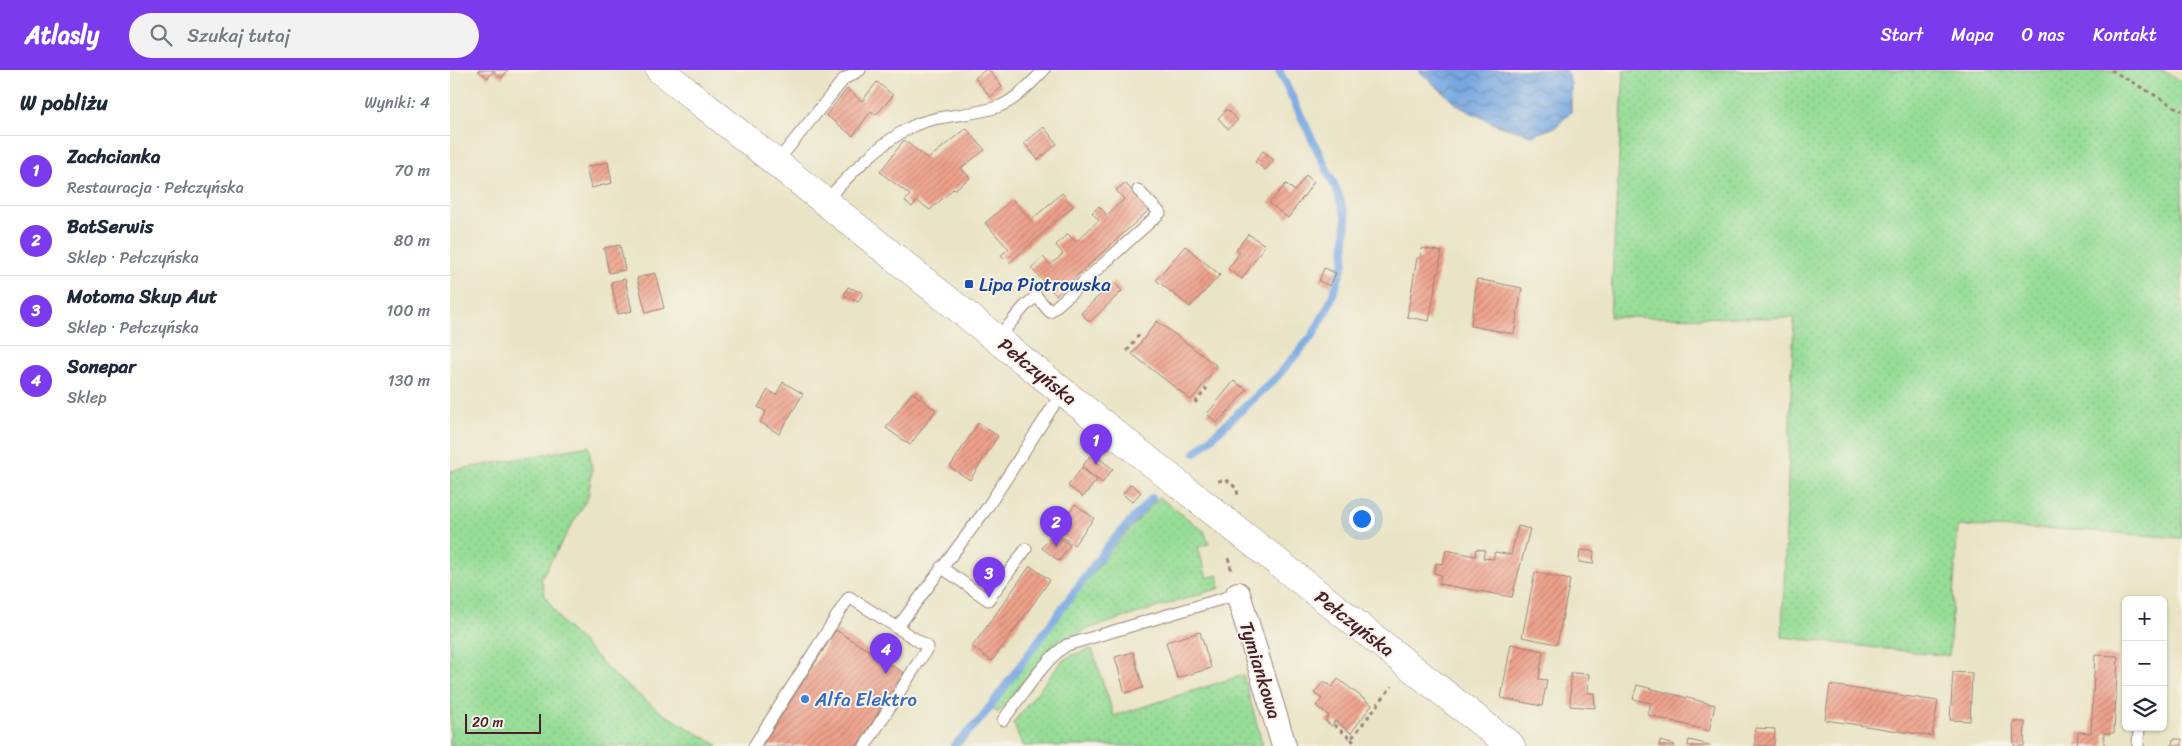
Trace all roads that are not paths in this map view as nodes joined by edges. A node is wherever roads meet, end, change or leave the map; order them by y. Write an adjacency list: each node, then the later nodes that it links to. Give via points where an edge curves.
1 (660, 70): 4 (main road, Pełczyńska)
2 (860, 70): 4 (lane, via 839,84)
3 (1044, 70): 6 (lane, via 1020,94 1000,106 937,117 910,127 862,163)
4 (776, 162): 6 (main road, Pełczyńska)
5 (1138, 190): 7 (lane, via 1160,213 1050,312 1036,296)
6 (825, 202): 7 (main road, Pełczyńska)
7 (998, 338): 8 (main road, Pełczyńska)
8 (1063, 391): 10 (lane, via 987,508); 18 (main road, Pełczyńska)
9 (1026, 549): 10 (lane, via 988,600)
10 (941, 567): 12 (lane)
11 (1238, 594): 13 (lane, via 1067,645); 17 (street, Tymiankowa)
12 (897, 628): 15 (lane, via 849,597); 16 (lane, via 928,647)
13 (1003, 720)
14 (2139, 731): 19 (lane)
15 (754, 746)
16 (866, 746)
17 (1284, 746)
18 (1511, 746)
19 (2138, 746)

